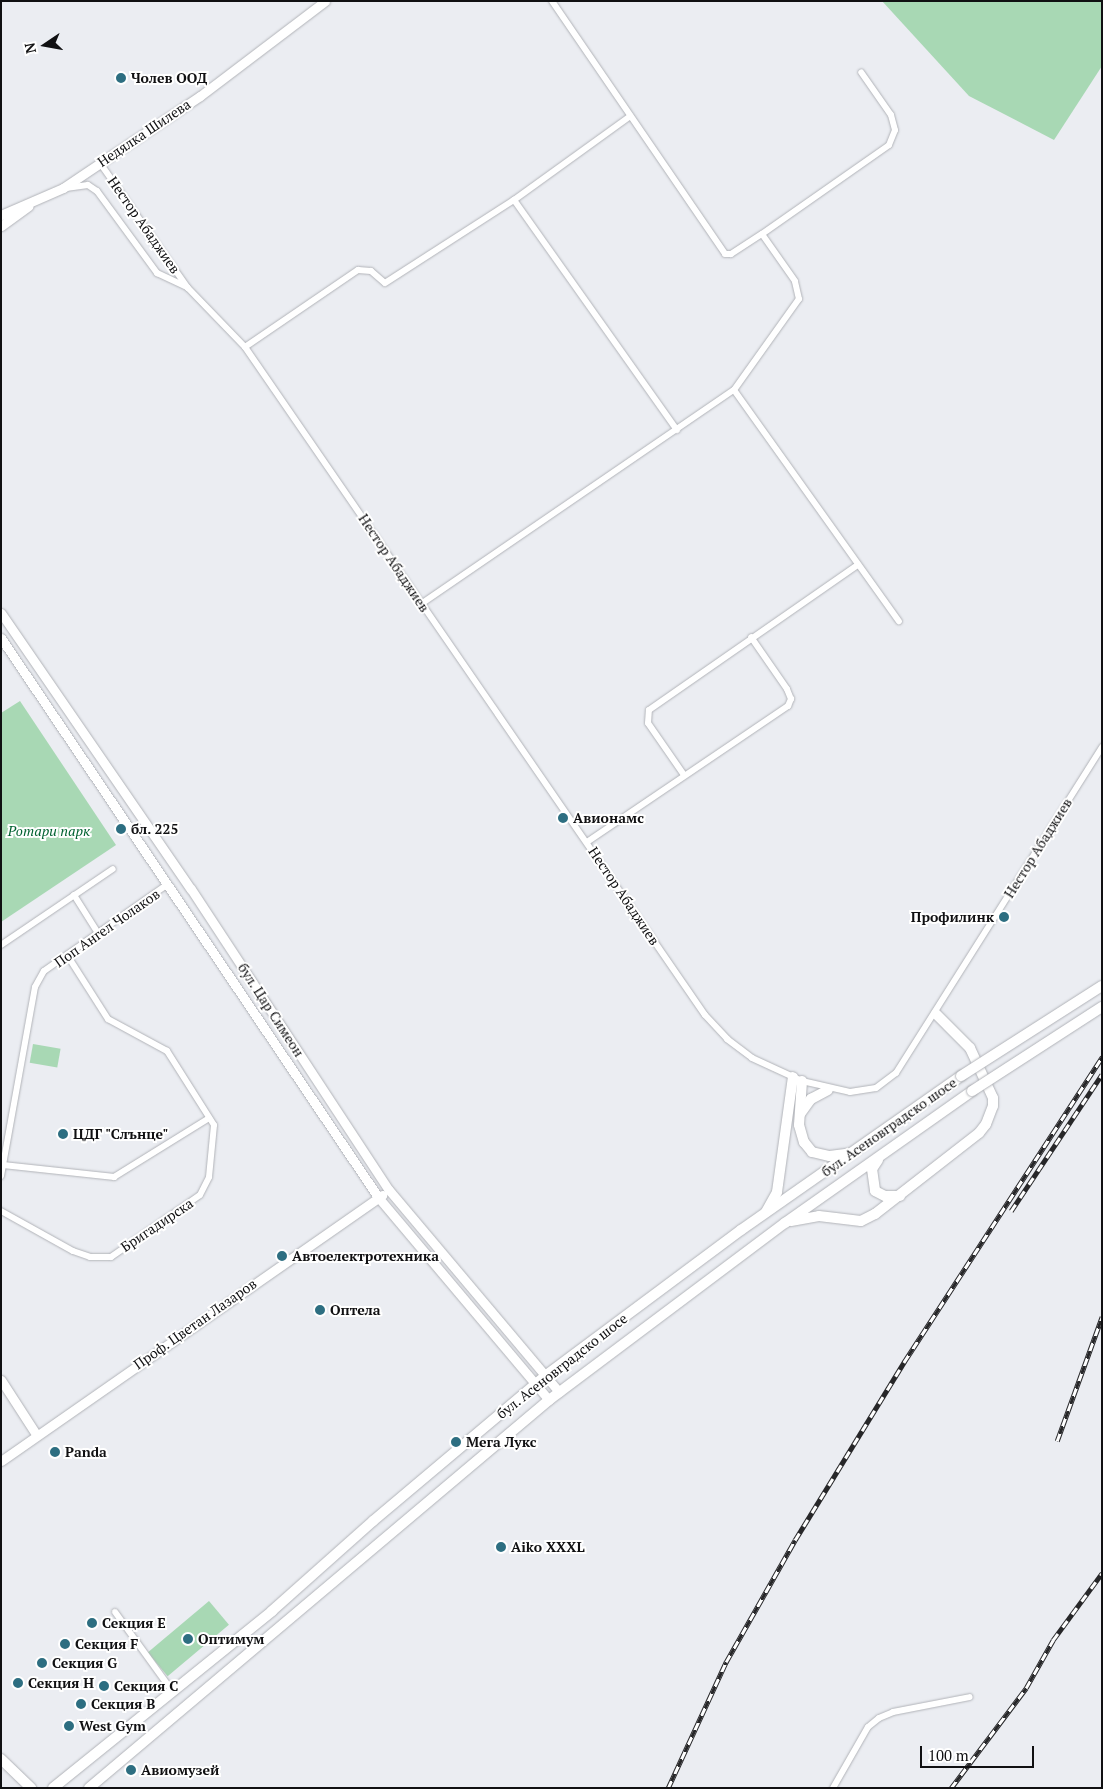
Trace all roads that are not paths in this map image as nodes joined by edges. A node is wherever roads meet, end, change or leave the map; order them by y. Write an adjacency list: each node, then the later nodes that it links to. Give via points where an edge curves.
1 (325, 1): 5 (main road, Недялка Шилева, via 200,96)
2 (552, 1): 4 (street)
3 (861, 72): 11 (street, via 891,115 895,130 890,145)
4 (629, 117): 7 (street); 11 (street, via 719,249 731,254)
5 (100, 163): 6 (main road, Недялка Шилева); 12 (street, Нестор Абаджиев)
6 (63, 188): 8 (main road, Недялка Шилева); 12 (street, Нестор Абаджиев, via 88,185 97,191 157,273)
7 (514, 200): 13 (street, via 385,283 371,270 358,270); 15 (street)
8 (31, 204): 9 (main road, Недялка Шилева); 10 (main road, Недялка Шилева)
9 (1, 215)
10 (1, 226)
11 (762, 234): 14 (street, via 795,281 799,299)
12 (188, 288): 13 (street, Нестор Абаджиев)
13 (245, 347): 17 (street, Нестор Абаджиев)
14 (734, 390): 15 (street); 16 (street)
15 (677, 430): 17 (street)
16 (858, 565): 19 (street); 20 (street)
17 (421, 604): 24 (street, Нестор Абаджиев)
18 (3, 618): 42 (main road, бул. Цар Симеон, via 191,889)
19 (899, 621)
20 (751, 637): 23 (street, via 649,710 648,723); 23 (street, via 787,689 791,699 788,706)
21 (1, 638): 26 (main road, бул. Цар Симеон)
22 (1102, 747): 33 (street, Нестор Абаджиев)
23 (684, 776): 24 (street)
24 (587, 842): 34 (street, Нестор Абаджиев, via 705,1016 752,1058)
25 (113, 869): 27 (street)
26 (168, 884): 28 (street, Поп Ангел Чолаков); 44 (main road, бул. Цар Симеон)
27 (74, 895): 28 (street); 29 (street)
28 (98, 933): 30 (street, Поп Ангел Чолаков)
29 (2, 945)
30 (67, 955): 37 (street, Бригадирска, via 108,1019 168,1051); 40 (street, Поп Ангел Чолаков, via 44,972 35,987)
31 (1102, 986): 38 (main road, бул. Асеновградско шосе, bridge, via 961,1076)
32 (1102, 1007): 39 (main road, бул. Асеновградско шосе, bridge, via 972,1091)
33 (936, 1014): 35 (street, Нестор Абаджиев, via 896,1073 876,1088 850,1092); 43 (main road, via 970,1048 993,1106 979,1134)
34 (797, 1079): 35 (street, Нестор Абаджиев); 36 (main road); 46 (main road, via 777,1192)
35 (828, 1090): 36 (main road, via 811,1099)
36 (799, 1114): 38 (main road, via 804,1142 812,1152 830,1156)
37 (209, 1118): 40 (street, via 114,1176); 45 (street, Бригадирска, via 214,1125 210,1177 200,1196 110,1256 90,1257 73,1251)
38 (855, 1152): 46 (main road, бул. Асеновградско шосе)
39 (882, 1155): 43 (main road, via 872,1169 875,1191 885,1196); 47 (main road, бул. Асеновградско шосе)
40 (3, 1165): 41 (street, Поп Ангел Чолаков)
41 (1, 1176)
42 (389, 1190): 44 (main road, Проф. Цветан Лазаров); 48 (main road, бул. Цар Симеон)
43 (900, 1196): 47 (main road, via 861,1221 819,1216)
44 (378, 1198): 50 (main road, бул. Цар Симеон); 53 (main road, Проф. Цветан Лазаров)
45 (1, 1211)
46 (766, 1213): 48 (main road, бул. Асеновградско шосе)
47 (786, 1223): 51 (main road, бул. Асеновградско шосе)
48 (545, 1376): 50 (main road, бул. Асеновградско шосе); 51 (main road, бул. Цар Симеон)
49 (1, 1380): 53 (main road)
50 (536, 1384): 52 (main road, бул. Цар Симеон); 56 (main road, бул. Асеновградско шосе)
51 (559, 1392): 52 (main road, бул. Асеновградско шосе)
52 (549, 1400): 61 (main road, бул. Асеновградско шосе)
53 (36, 1434): 54 (main road, Проф. Цветан Лазаров)
54 (1, 1461)
55 (115, 1612): 56 (street)
56 (173, 1692): 60 (main road, бул. Асеновградско шосе)
57 (970, 1697): 62 (street, via 893,1712 879,1718 868,1727)
58 (1, 1759): 59 (main road)
59 (31, 1788)
60 (53, 1788)
61 (89, 1788)
62 (833, 1788)

